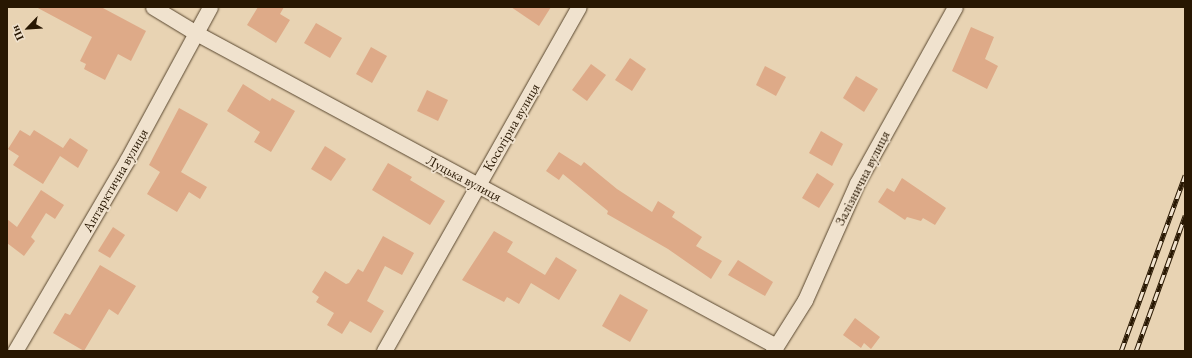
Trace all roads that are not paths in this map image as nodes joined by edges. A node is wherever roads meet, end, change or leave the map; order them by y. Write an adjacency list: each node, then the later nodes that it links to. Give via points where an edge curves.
1 (153, 7): 5 (street, Луцька вулиця)
2 (210, 7): 5 (street, Антарктична вулиця)
3 (579, 7): 6 (street, Косогірна вулиця, via 503,144)
4 (956, 7): 7 (street, Залізнична вулиця, via 858,183 805,300)
5 (196, 33): 6 (street, Луцька вулиця); 8 (street, Антарктична вулиця, via 128,160)
6 (477, 185): 7 (street, Луцька вулиця); 9 (street, Косогірна вулиця)
7 (775, 349)
8 (15, 351)
9 (384, 351)

